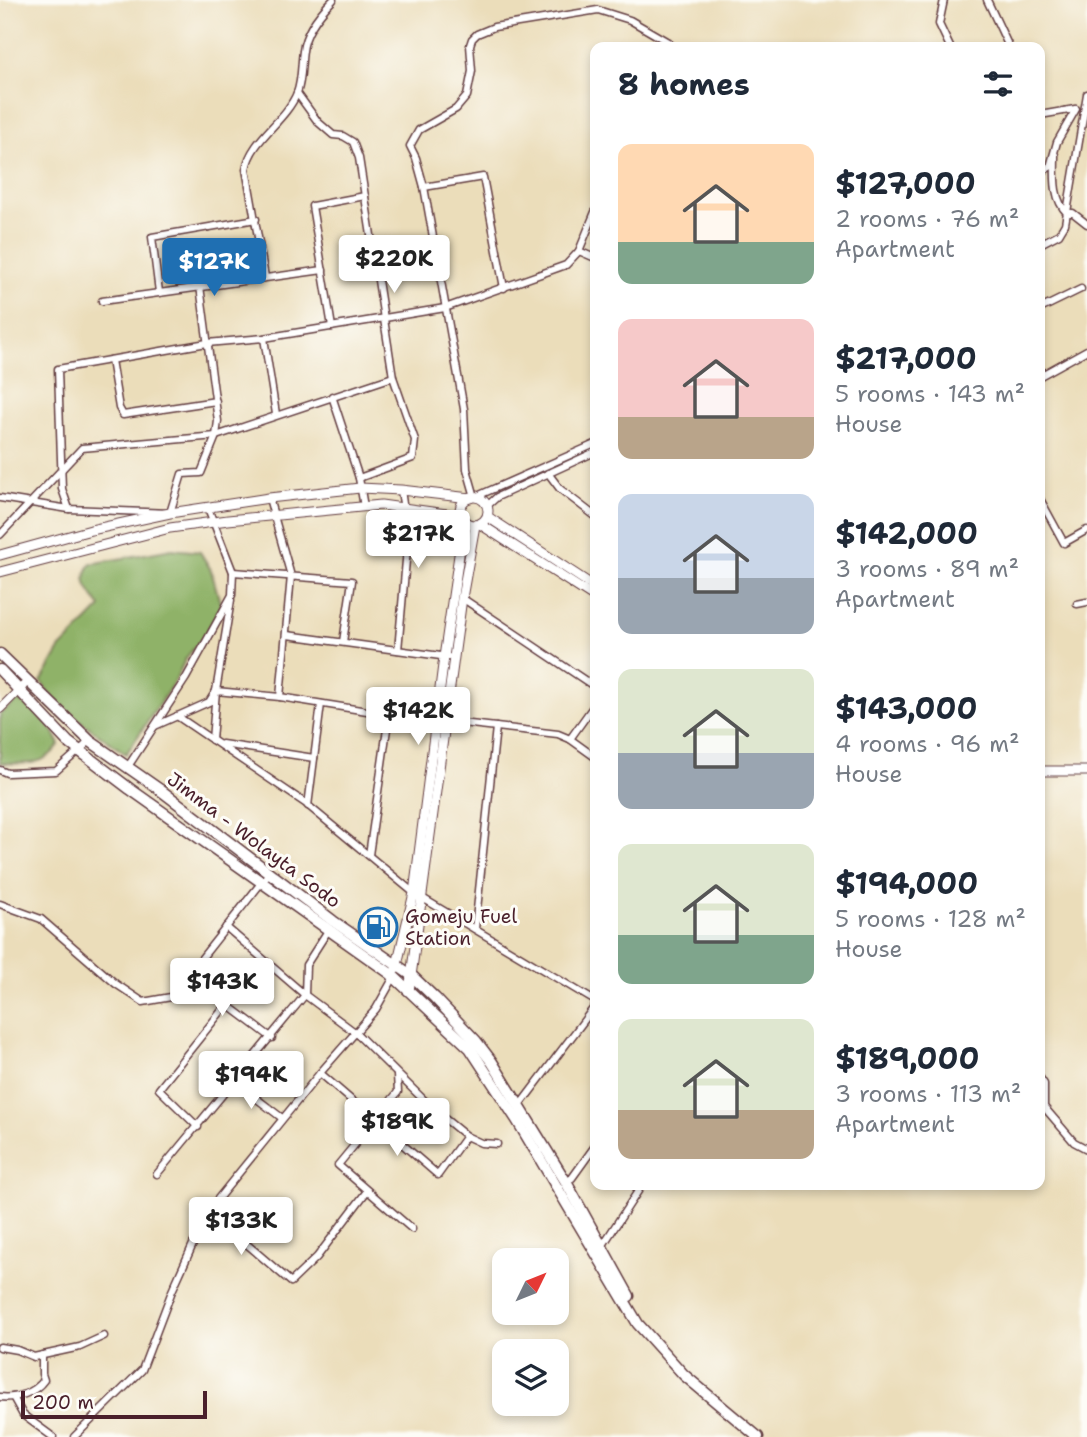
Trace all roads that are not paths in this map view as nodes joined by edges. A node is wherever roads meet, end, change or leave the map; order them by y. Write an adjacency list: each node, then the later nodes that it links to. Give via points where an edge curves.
1 (333, 0): 7 (street, via 309,32)
2 (944, 0): 5 (street, via 939,24)
3 (987, 0): 6 (street)
4 (668, 42): 14 (street, via 630,20 598,10 494,27 477,34 470,45 472,71 467,96 456,109 419,130 410,146)
5 (948, 42)
6 (1007, 42)
7 (297, 93): 15 (street, via 318,122 333,135 353,142); 17 (street, via 248,156 246,169)
8 (1087, 94): 9 (street)
9 (1084, 107): 10 (street); 16 (street)
10 (1076, 109): 11 (street); 12 (street, via 1057,142)
11 (1045, 114)
12 (1055, 155): 13 (street); 16 (street, via 1056,194)
13 (1045, 170)
14 (424, 187): 26 (street, via 483,177); 31 (street)
15 (365, 196): 23 (street, via 312,206); 32 (street)
16 (1067, 213): 19 (street); 20 (street, via 1059,234)
17 (256, 219): 24 (street); 28 (street, via 152,237)
18 (590, 224): 21 (street)
19 (1087, 224)
20 (1045, 241)
21 (579, 251): 22 (street); 26 (street, via 566,265)
22 (590, 256)
23 (323, 270): 24 (street); 33 (street)
24 (265, 277): 25 (street)
25 (200, 286): 28 (street); 35 (street)
26 (503, 288): 31 (street)
27 (1081, 289): 30 (street)
28 (159, 292): 29 (street)
29 (102, 301)
30 (1045, 307)
31 (445, 308): 32 (street); 51 (street, via 464,409)
32 (384, 319): 33 (street); 39 (street)
33 (332, 327): 34 (street)
34 (264, 338): 35 (street); 42 (street)
35 (207, 343): 37 (street); 41 (street)
36 (1087, 350): 38 (street)
37 (111, 360): 41 (street, via 124,415); 47 (street, via 58,369)
38 (1045, 373)
39 (393, 377): 40 (street); 48 (street, via 415,440 413,458)
40 (332, 396): 42 (street); 48 (street)
41 (216, 401): 43 (street)
42 (276, 414): 43 (street)
43 (216, 436): 47 (street, via 82,448); 62 (street, via 201,472 182,474)
44 (590, 447): 46 (street)
45 (590, 454): 46 (street)
46 (547, 470): 51 (street); 55 (street); 61 (street, via 560,489)
47 (61, 471): 54 (street); 60 (street)
48 (359, 478): 49 (street)
49 (360, 488): 50 (main road); 53 (main road); 56 (street)
50 (401, 490): 51 (main road); 58 (street)
51 (472, 497): 55 (main road); 65 (main road, via 461,505)
52 (0, 498): 54 (street)
53 (269, 498): 57 (main road); 63 (street)
54 (31, 503): 60 (street); 69 (street)
55 (487, 506): 64 (main road)
56 (364, 507): 58 (main road); 63 (main road)
57 (208, 508): 62 (main road); 66 (street)
58 (404, 508): 65 (main road); 82 (street, via 408,538)
59 (1045, 508): 68 (street, via 1064,543)
60 (69, 509): 62 (street)
61 (590, 512)
62 (170, 513): 70 (main road)
63 (273, 516): 66 (main road); 74 (street)
64 (488, 517): 67 (main road); 71 (main road)
65 (463, 519): 67 (main road); 84 (main road)
66 (214, 522): 72 (main road, via 170,528); 73 (street)
67 (477, 525): 71 (main road); 77 (main road)
68 (1087, 530)
69 (0, 535)
70 (0, 555)
71 (552, 565): 75 (main road)
72 (0, 572)
73 (233, 572): 74 (street); 76 (street)
74 (291, 576): 80 (street); 81 (street, via 352,581)
75 (590, 590)
76 (232, 595): 90 (street); 98 (street)
77 (462, 598): 85 (main road); 88 (street)
78 (1087, 602): 79 (street)
79 (1077, 604)
80 (287, 635): 81 (street); 91 (street)
81 (343, 642): 82 (street)
82 (398, 650): 84 (street)
83 (0, 654): 87 (highway, Jimma - Wolayta Sodo)
84 (444, 657): 85 (street); 97 (main road)
85 (454, 657): 97 (main road)
86 (0, 670): 89 (highway, Jimma - Wolayta Sodo)
87 (28, 682): 89 (street); 101 (highway, Jimma - Wolayta Sodo)
88 (590, 684)
89 (19, 690): 93 (street); 103 (highway, Jimma - Wolayta Sodo)
90 (216, 691): 91 (street); 96 (street, via 209,702); 102 (street)
91 (280, 697): 92 (street)
92 (321, 704): 95 (street); 105 (street)
93 (0, 709)
94 (590, 711): 100 (street)
95 (389, 715): 97 (street); 111 (street)
96 (177, 716): 98 (street); 102 (street)
97 (441, 721): 99 (street); 113 (main road)
98 (155, 726): 106 (street)
99 (496, 727): 100 (street); 117 (street)
100 (570, 739): 104 (street)
101 (90, 741): 103 (street); 106 (highway, Jimma - Wolayta Sodo)
102 (215, 742): 105 (street); 110 (street)
103 (79, 750): 107 (street, via 56,771 8,773); 112 (highway, Jimma - Wolayta Sodo)
104 (590, 753)
105 (314, 758): 110 (street)
106 (127, 768): 112 (highway, Jimma - Wolayta Sodo)
107 (0, 769)
108 (1045, 771): 109 (main road)
109 (1087, 771)
110 (308, 806): 111 (street)
111 (369, 855): 113 (street)
112 (265, 878): 115 (highway, Jimma - Wolayta Sodo); 116 (street)
113 (419, 895): 117 (street); 118 (main road); 120 (main road)
114 (0, 904): 119 (street, via 41,919 143,1002 170,997)
115 (331, 925): 118 (highway, Jimma - Wolayta Sodo); 122 (street, via 306,965)
116 (226, 927): 119 (street); 122 (street)
117 (475, 929): 123 (street)
118 (396, 972): 120 (highway, Jimma - Wolayta Sodo); 121 (highway, Jimma - Wolayta Sodo); 126 (street, via 376,1009)
119 (188, 975): 124 (street)
120 (411, 975): 121 (main road); 131 (highway, Jimma - Wolayta Sodo, via 476,1041)
121 (409, 991): 146 (highway, Jimma - Wolayta Sodo, via 470,1048)
122 (305, 995): 126 (street); 127 (street)
123 (590, 1001)
124 (227, 1004): 127 (street); 135 (street, via 159,1089)
125 (590, 1011): 131 (street)
126 (356, 1033): 128 (street); 129 (street)
127 (272, 1038): 130 (street)
128 (320, 1073): 133 (street); 134 (street)
129 (397, 1073): 134 (street, via 398,1092); 136 (street)
130 (235, 1082): 133 (street); 135 (street)
131 (520, 1105): 141 (highway, Jimma - Wolayta Sodo)
132 (1045, 1108): 138 (street, via 1074,1142)
133 (282, 1118): 144 (street)
134 (374, 1121): 136 (street, via 438,1175); 143 (street, via 338,1166)
135 (198, 1127): 140 (street)
136 (466, 1136): 137 (street)
137 (497, 1144)
138 (1087, 1149)
139 (590, 1153): 141 (street)
140 (157, 1174)
141 (566, 1182): 146 (highway, Jimma - Wolayta Sodo)
142 (639, 1190): 146 (street)
143 (367, 1191): 144 (street, via 317,1257 291,1282); 145 (street)
144 (208, 1211): 153 (street, via 142,1370)
145 (412, 1228)
146 (599, 1251): 154 (highway, Jimma - Wolayta Sodo, via 638,1324 655,1345 714,1403)
147 (104, 1336): 149 (street)
148 (0, 1347): 149 (street)
149 (42, 1355): 151 (street, via 43,1382)
150 (0, 1397): 151 (street)
151 (13, 1397): 152 (street, via 23,1415)
152 (53, 1437)
153 (74, 1437)
154 (758, 1437)

